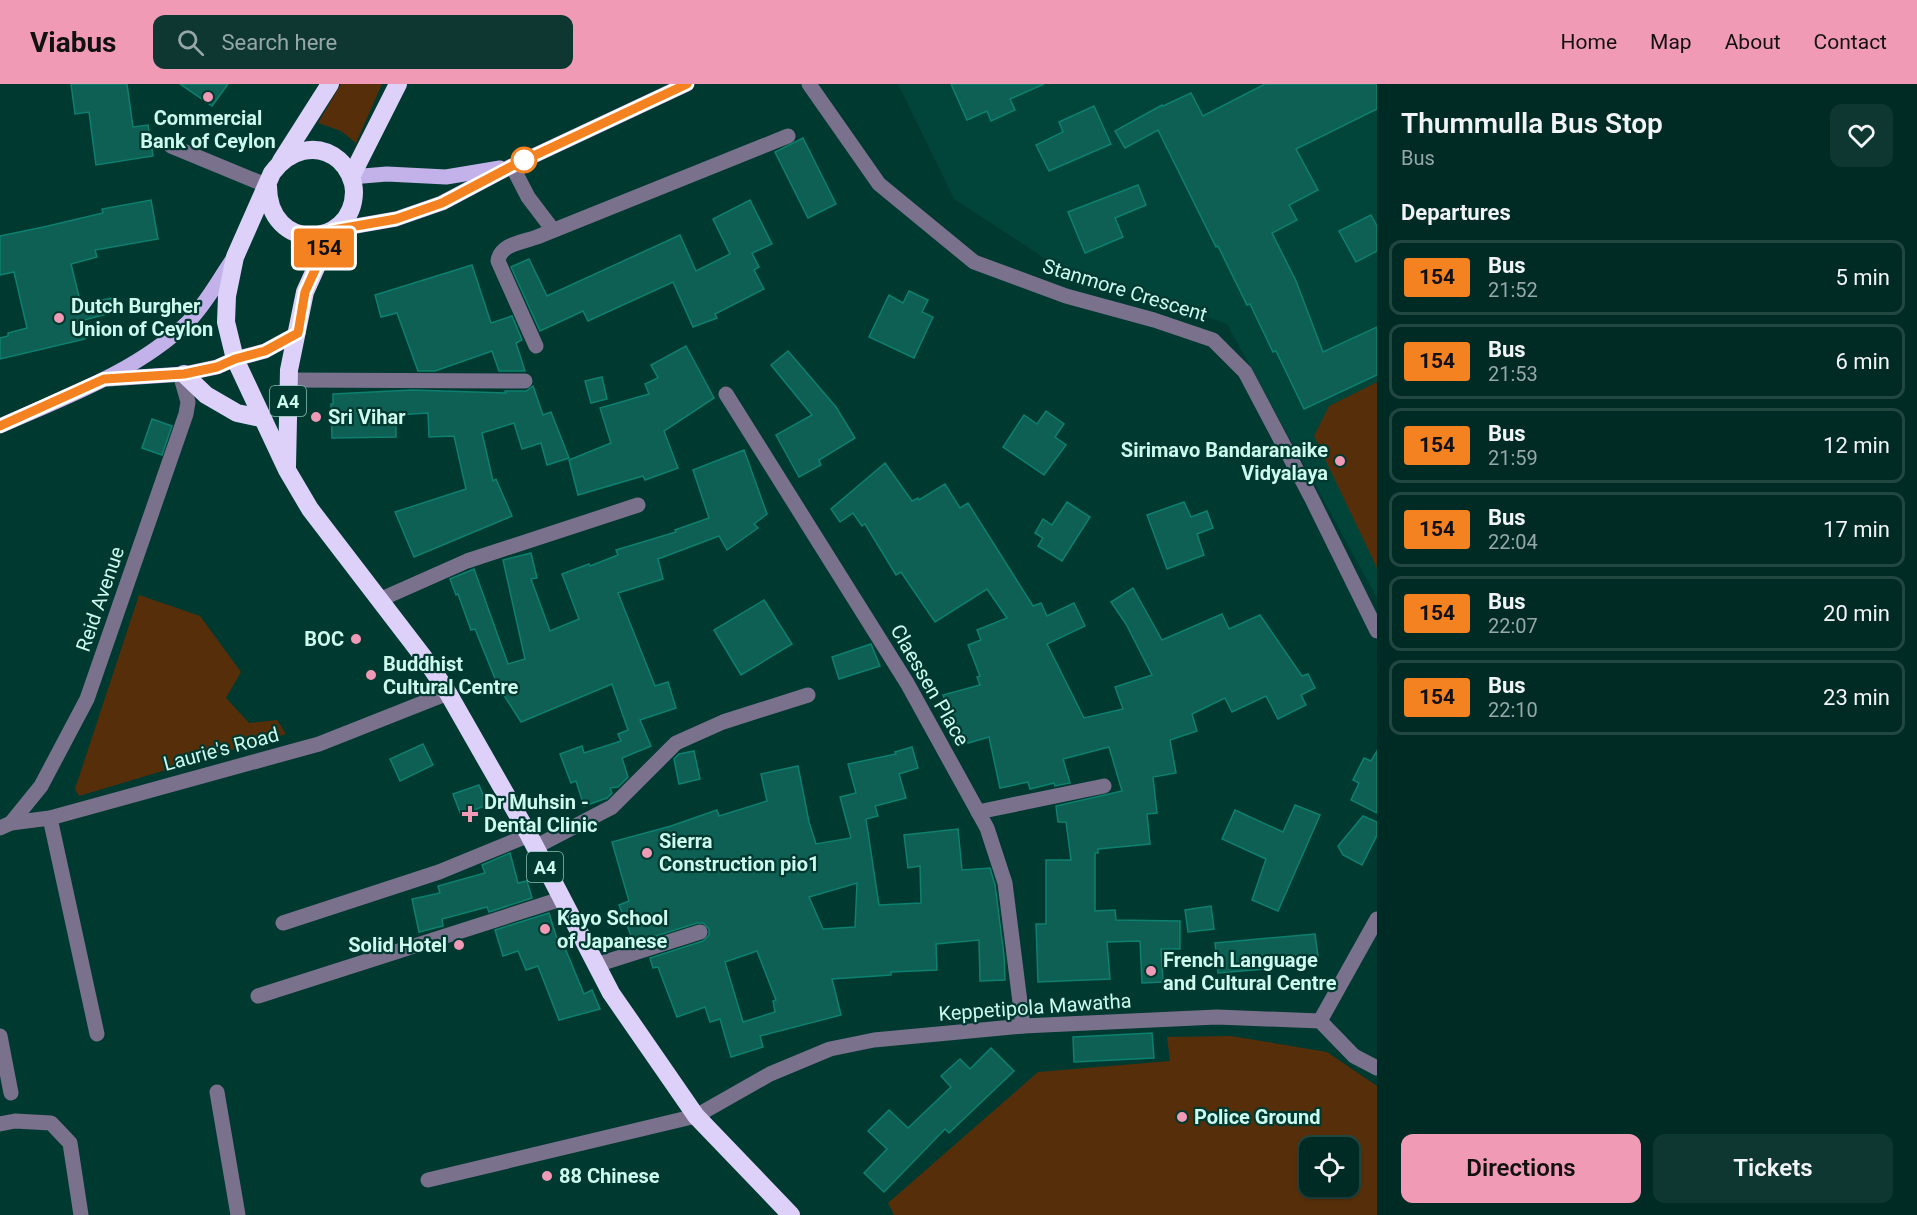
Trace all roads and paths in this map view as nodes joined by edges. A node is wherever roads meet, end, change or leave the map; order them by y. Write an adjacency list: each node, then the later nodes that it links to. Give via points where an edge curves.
1 (330, 84): 7 (highway)
2 (398, 84): 9 (highway)
3 (687, 84): 8 (main road)
4 (809, 84): 27 (street, Stanmore Crescent, via 879,184 974,262 1066,296 1213,340 1245,372)
5 (788, 136): 12 (street)
6 (171, 146): 10 (street)
7 (280, 162): 9 (highway, via 291,154 317,150 341,161); 10 (highway)
8 (512, 166): 9 (main road, via 446,177); 11 (main road, via 442,203 396,219); 12 (street, via 528,197)
9 (351, 177): 11 (highway, via 354,201 350,212)
10 (268, 186): 11 (highway, via 272,212 291,231 318,235); 13 (highway, A4)
11 (333, 230): 14 (highway, A4, via 305,292)
12 (554, 230): 15 (street, via 499,254 498,261)
13 (235, 257): 16 (highway, A4, via 226,322); 18 (main road, via 189,321 160,346)
14 (298, 333): 16 (main road, via 265,351); 19 (highway, A4)
15 (536, 346)
16 (235, 359): 17 (main road); 22 (highway, A4)
17 (182, 374): 18 (main road); 22 (highway, via 237,413); 33 (street, Reid Avenue, via 188,402 186,414 87,699 41,786)
18 (104, 379): 23 (main road)
19 (288, 380): 20 (street); 24 (highway, A4)
20 (525, 381)
21 (726, 394): 31 (street, Claessen Place, via 908,682)
22 (261, 418): 24 (highway, A4)
23 (0, 426)
24 (286, 470): 26 (highway, A4, via 310,509)
25 (638, 505): 26 (street, via 467,561)
26 (379, 600): 28 (highway, A4)
27 (1377, 631)
28 (448, 693): 32 (street, Laurie's Road, via 319,744); 34 (highway, A4)
29 (808, 695): 34 (street, via 723,722 676,742 612,807)
30 (1104, 786): 31 (street)
31 (978, 812): 42 (street, Claessen Place, via 1005,883)
32 (50, 818): 33 (street, Laurie's Road); 43 (street)
33 (5, 825)
34 (532, 841): 35 (highway, A4); 37 (street)
35 (561, 899): 39 (highway, A4); 40 (street)
36 (1377, 919): 41 (street)
37 (283, 922)
38 (700, 932): 39 (street)
39 (596, 965): 48 (highway, A4)
40 (258, 996)
41 (1320, 1021): 42 (street, Keppetipola Mawatha, via 1217,1017); 45 (street, via 1354,1056)
42 (1023, 1026): 48 (street, Keppetipola Mawatha, via 874,1040 830,1049 770,1074)
43 (97, 1034)
44 (0, 1036): 47 (street)
45 (1377, 1068)
46 (217, 1092): 52 (street)
47 (11, 1093)
48 (696, 1116): 50 (street, Keppetipola Mawatha); 53 (highway, A4)
49 (0, 1124): 51 (street, via 51,1123 70,1143)
50 (428, 1180)
51 (81, 1215)
52 (238, 1215)
53 (791, 1215)

